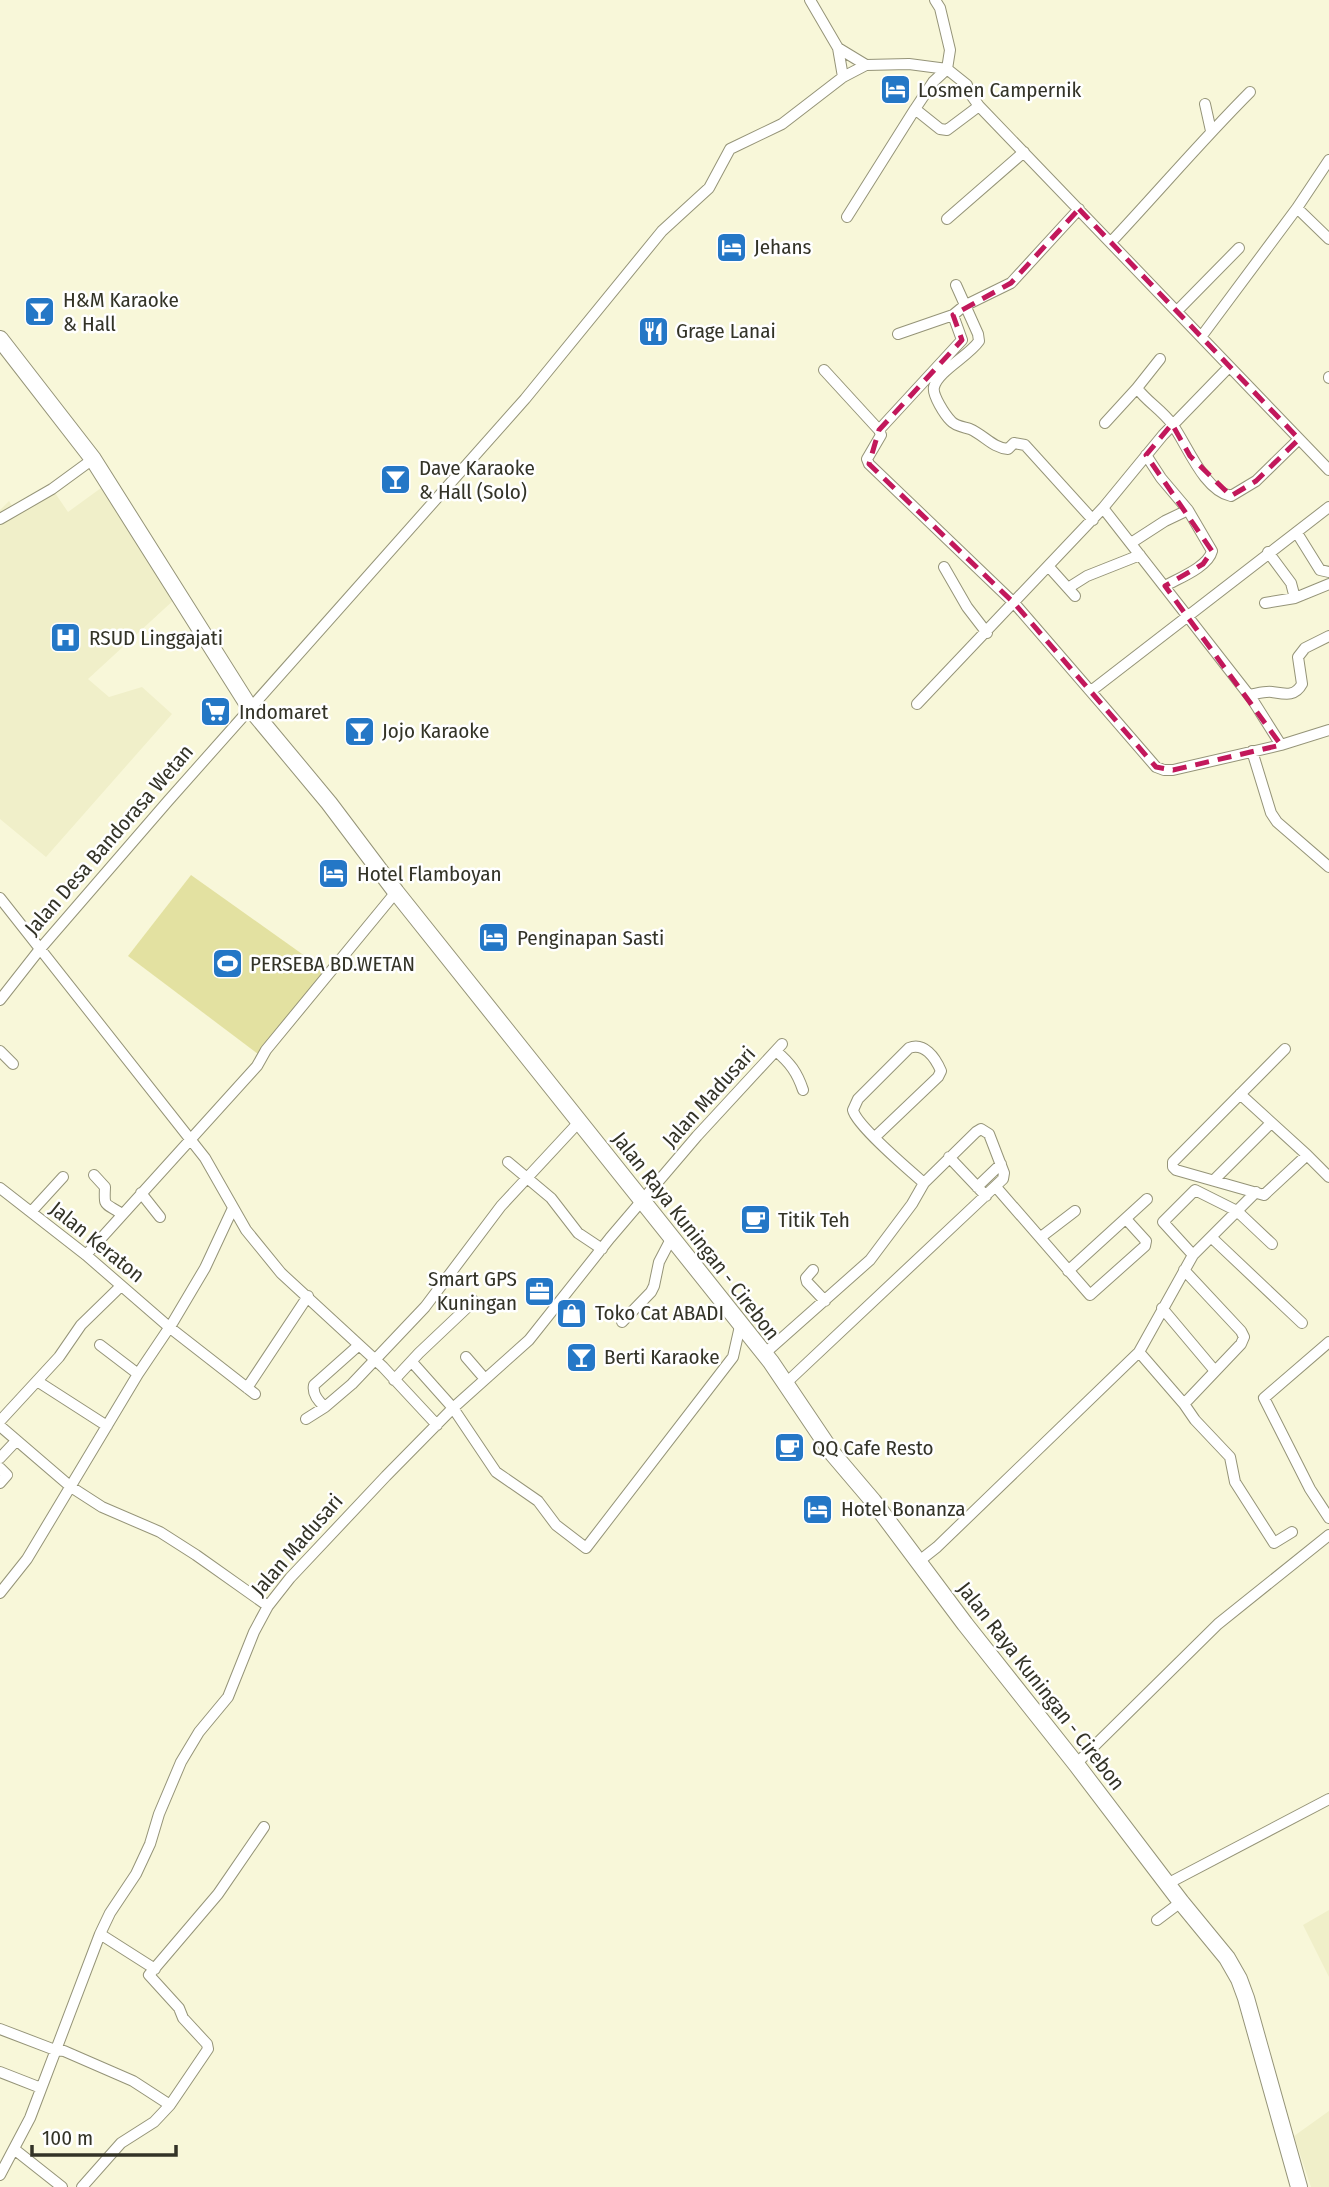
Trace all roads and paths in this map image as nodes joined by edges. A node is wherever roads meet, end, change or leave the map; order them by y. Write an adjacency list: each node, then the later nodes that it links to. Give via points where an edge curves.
1 (810, 0): 3 (street)
2 (935, 0): 5 (street, via 950,50)
3 (838, 48): 4 (street); 6 (street)
4 (866, 65): 5 (street); 6 (street, Jalan Desa Bandorasa Wetan)
5 (947, 69): 9 (street, via 967,85); 10 (street)
6 (843, 76): 62 (street, Jalan Desa Bandorasa Wetan, via 782,124 730,149 709,188 662,231 525,400)
7 (1250, 92): 11 (street)
8 (1205, 104): 11 (street)
9 (979, 106): 10 (street, via 947,130); 12 (street)
10 (915, 108): 16 (street)
11 (1211, 131): 19 (street)
12 (1024, 152): 15 (street); 17 (street)
13 (1329, 160): 14 (street)
14 (1297, 208): 18 (street); 26 (street)
15 (1079, 209): 19 (street); 22 (street, via 1011,283)
16 (846, 217)
17 (947, 219)
18 (1329, 239)
19 (1111, 242): 23 (street)
20 (1239, 248): 23 (street)
21 (956, 285): 22 (street)
22 (964, 306): 24 (street); 43 (street, via 979,341 934,387 945,412 956,425 973,430 995,446 1025,445)
23 (1177, 310): 26 (street)
24 (953, 316): 25 (street); 34 (street, via 962,340)
25 (898, 334)
26 (1201, 337): 29 (street)
27 (0, 339): 37 (highway, Jalan Raya Kuningan - Cirebon)
28 (1160, 359): 31 (street)
29 (1229, 367): 33 (street); 35 (street)
30 (824, 370): 34 (street)
31 (1137, 388): 32 (street); 33 (street)
32 (1105, 423)
33 (1172, 424): 35 (street, via 1190,456 1223,494 1231,496 1256,481); 36 (street)
34 (879, 430): 55 (street, via 881,435 867,458 869,464)
35 (1299, 439): 38 (street)
36 (1146, 454): 40 (street); 41 (street)
37 (93, 459): 42 (street); 62 (highway, Jalan Raya Kuningan - Cirebon)
38 (1326, 463)
39 (1329, 507): 44 (street)
40 (1103, 509): 43 (street); 45 (street)
41 (1188, 510): 45 (street); 52 (street, via 1212,551 1203,564)
42 (0, 519)
43 (1093, 520): 49 (street)
44 (1297, 534): 46 (street); 50 (street, via 1320,569)
45 (1131, 543): 47 (street)
46 (1268, 552): 53 (street, via 1291,583); 56 (street)
47 (1140, 555): 49 (street, via 1087,576 1072,592); 52 (street)
48 (944, 567): 57 (street)
49 (1049, 567): 55 (street)
50 (1329, 572)
51 (1329, 584): 53 (street)
52 (1166, 586): 56 (street)
53 (1295, 598): 54 (street)
54 (1265, 603)
55 (1015, 604): 57 (street); 59 (street)
56 (1188, 615): 59 (street); 60 (street)
57 (987, 633): 61 (street)
58 (1329, 636): 60 (street, via 1305,648 1298,657 1303,684 1297,691)
59 (1091, 691): 65 (street, via 1150,761 1164,770)
60 (1249, 695): 64 (street)
61 (917, 704)
62 (250, 708): 67 (highway, Jalan Raya Kuningan - Cirebon); 69 (street, Jalan Desa Bandorasa Wetan)
63 (1329, 730): 64 (street)
64 (1281, 745): 65 (street)
65 (1252, 751): 66 (street, via 1276,822)
66 (1329, 867)
67 (396, 892): 76 (highway, Jalan Raya Kuningan - Cirebon); 79 (street, via 257,1066)
68 (0, 898): 69 (street)
69 (40, 949): 70 (street, Jalan Desa Bandorasa Wetan); 79 (street)
70 (0, 1000)
71 (1285, 1049): 75 (street)
72 (0, 1051): 73 (street)
73 (13, 1064)
74 (803, 1090): 97 (street, Jalan Madusari, via 798,1074 779,1048)
75 (1240, 1094): 77 (street); 88 (street, via 1173,1162 1176,1170)
76 (579, 1122): 87 (street); 97 (highway, Jalan Raya Kuningan - Cirebon)
77 (1271, 1123): 80 (street); 88 (street)
78 (875, 1137): 78 (street, via 853,1115 858,1099 909,1048 923,1047 941,1071); 89 (street)
79 (191, 1140): 94 (street); 98 (street)
80 (1307, 1155): 86 (street); 93 (street, via 1268,1193)
81 (949, 1157): 83 (street, via 981,1129 989,1134); 89 (street); 90 (street)
82 (508, 1162): 87 (street)
83 (1001, 1164): 90 (street); 91 (street, via 1003,1179)
84 (94, 1175): 102 (street, via 105,1186 104,1202)
85 (63, 1177): 101 (street)
86 (1329, 1177)
87 (527, 1179): 109 (street, via 551,1198 578,1233); 129 (street, via 501,1206 425,1307)
88 (1215, 1180): 93 (street)
89 (924, 1183): 118 (street, via 870,1260)
90 (977, 1187): 95 (street)
91 (996, 1187): 95 (street); 106 (street)
92 (0, 1188): 101 (street, Jalan Keraton)
93 (1256, 1192): 100 (street)
94 (141, 1193): 102 (street); 103 (street)
95 (986, 1196): 136 (street)
96 (1147, 1199): 104 (street)
97 (643, 1200): 105 (highway, Jalan Raya Kuningan - Cirebon); 109 (street, Jalan Madusari)
98 (233, 1208): 116 (street, via 281,1273); 122 (street, via 205,1268)
99 (1075, 1211): 106 (street)
100 (1237, 1211): 107 (street); 108 (street); 111 (street, via 1195,1190 1190,1193 1163,1222)
101 (31, 1212): 110 (street, Jalan Keraton)
102 (122, 1214): 110 (street)
103 (160, 1217)
104 (1126, 1219): 114 (street); 114 (street, via 1146,1244 1094,1294 1087,1294)
105 (672, 1237): 120 (street, via 650,1292); 123 (highway, Jalan Raya Kuningan - Cirebon)
106 (1041, 1237): 114 (street)
107 (1210, 1237): 111 (street); 121 (street)
108 (1272, 1244)
109 (602, 1249): 133 (street, Jalan Madusari, via 528,1340)
110 (86, 1255): 115 (street, Jalan Keraton)
111 (1193, 1255): 113 (street)
112 (813, 1270): 118 (street, via 807,1282)
113 (1184, 1270): 119 (street); 131 (street, via 1244,1337)
114 (1068, 1271)
115 (121, 1286): 122 (street, Jalan Keraton); 135 (street)
116 (308, 1296): 122 (street, Jalan Keraton, via 251,1391); 126 (street)
117 (474, 1301): 130 (street)
118 (825, 1301): 123 (street)
119 (1163, 1308): 127 (street); 131 (street)
120 (622, 1322)
121 (1301, 1323)
122 (169, 1327): 132 (street)
123 (752, 1340): 136 (highway, Jalan Raya Kuningan - Cirebon); 139 (street, via 733,1357 586,1548 556,1525 538,1501 496,1472)
124 (1329, 1342): 150 (street, via 1264,1399)
125 (100, 1345): 132 (street)
126 (359, 1345): 129 (street); 138 (street, via 314,1385 317,1400)
127 (1139, 1352): 137 (street); 153 (street)
128 (466, 1357): 133 (street)
129 (375, 1360): 134 (street); 138 (street)
130 (412, 1362): 134 (street); 139 (street)
131 (1215, 1371): 137 (street)
132 (138, 1374): 144 (street)
133 (485, 1379): 139 (street, Jalan Madusari)
134 (394, 1380): 142 (street)
135 (37, 1381): 141 (street); 144 (street)
136 (785, 1384): 153 (highway, Jalan Raya Kuningan - Cirebon)
137 (1184, 1404): 151 (street, via 1230,1457 1235,1482 1274,1543)
138 (325, 1407): 140 (street)
139 (453, 1408): 142 (street, Jalan Madusari)
140 (306, 1419)
141 (0, 1421)
142 (437, 1425): 155 (street, Jalan Madusari, via 346,1517)
143 (0, 1426): 145 (street)
144 (107, 1426): 149 (street)
145 (16, 1441): 146 (street); 149 (street)
146 (0, 1458)
147 (0, 1468): 148 (street, via 7,1475)
148 (0, 1483)
149 (71, 1487): 154 (street, via 27,1559); 155 (street, via 102,1507 160,1532)
150 (1329, 1517)
151 (1292, 1532)
152 (1329, 1535): 156 (street, via 1218,1624)
153 (918, 1562): 156 (highway, Jalan Raya Kuningan - Cirebon)
154 (0, 1593)
155 (268, 1606): 162 (street, Jalan Madusari, via 228,1697 181,1762 136,1874)
156 (1076, 1763): 159 (highway, Jalan Raya Kuningan - Cirebon)
157 (1329, 1799): 159 (street)
158 (264, 1827): 163 (street, via 213,1902)
159 (1167, 1884): 160 (highway, Jalan Raya Kuningan - Cirebon)
160 (1181, 1902): 161 (street); 173 (highway, Jalan Raya Kuningan - Cirebon, via 1239,1979)
161 (1157, 1920)
162 (100, 1934): 163 (street); 165 (street, Jalan Madusari)
163 (155, 1969): 168 (street, via 150,1978 209,2046)
164 (0, 2029): 165 (street)
165 (55, 2050): 167 (street, Jalan Madusari); 168 (street, via 127,2078)
166 (0, 2072): 167 (street)
167 (41, 2088): 169 (street, Jalan Madusari)
168 (170, 2105): 172 (street, via 154,2122 121,2143)
169 (14, 2149): 170 (street, Jalan Madusari); 171 (street)
170 (0, 2175)
171 (62, 2187)
172 (82, 2187)
173 (1299, 2187)

